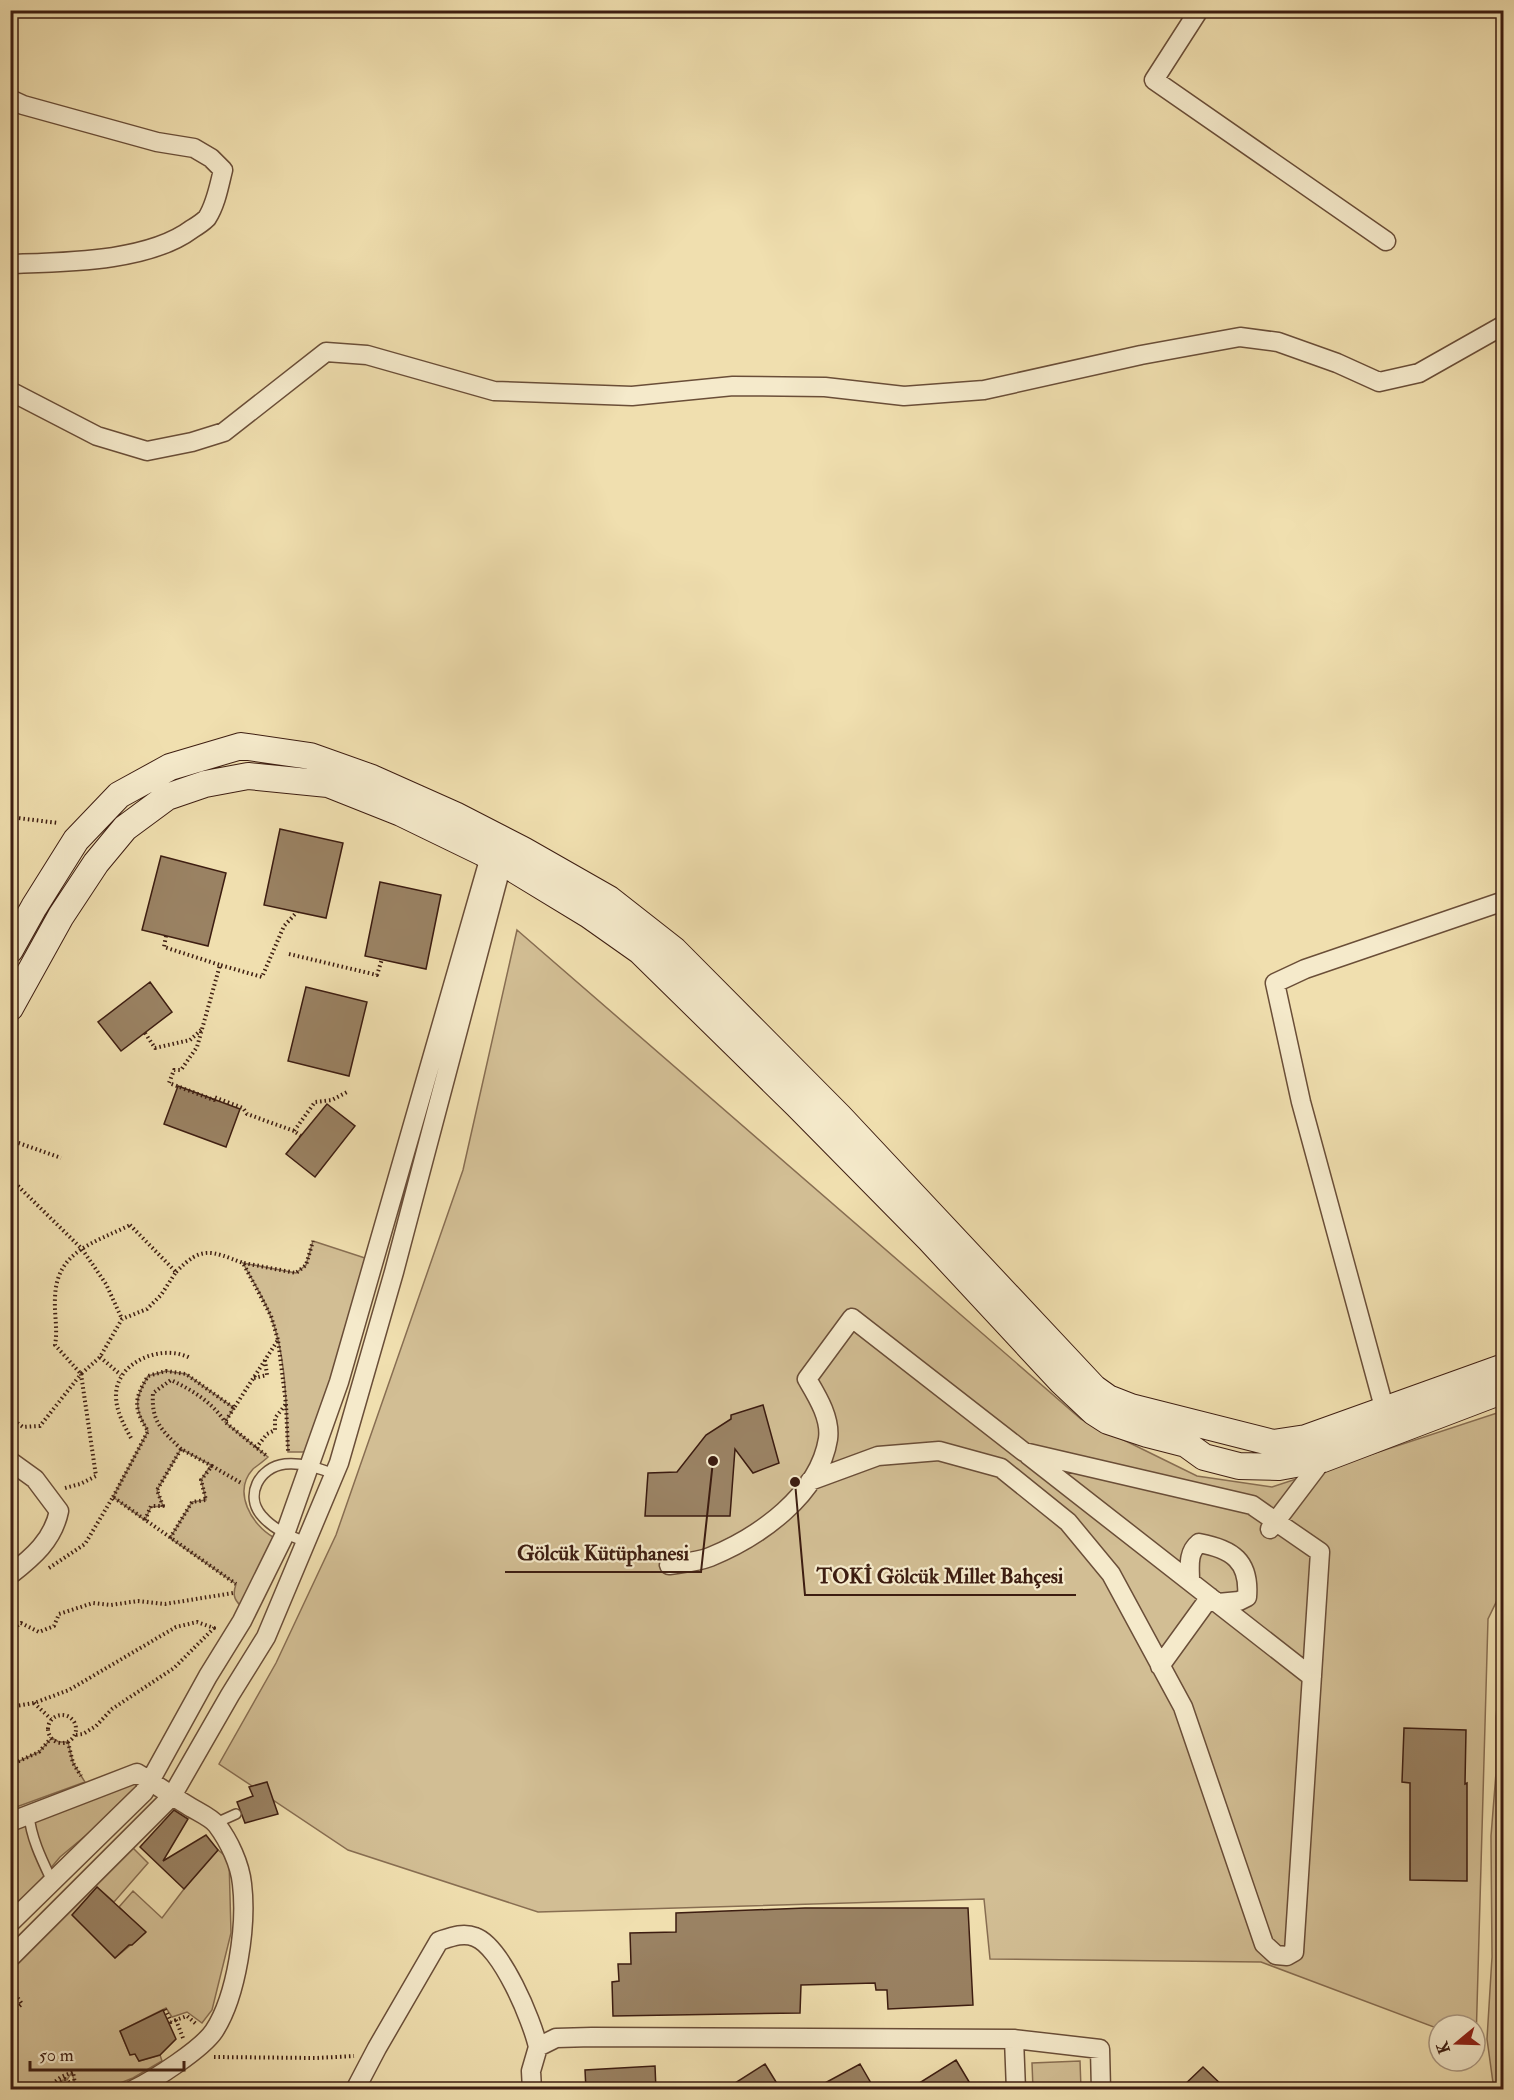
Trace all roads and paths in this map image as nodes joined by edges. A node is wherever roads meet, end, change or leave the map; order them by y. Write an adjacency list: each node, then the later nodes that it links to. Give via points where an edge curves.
1 (1199, 10): 3 (street, via 1154,80)
2 (10, 99): 4 (street, via 157,142 194,148 223,170 206,219 155,249 111,257)
3 (1386, 241)
4 (10, 264)
5 (1503, 325): 6 (street, via 1419,373 1378,382 1278,342 1240,337 984,390 904,396 813,387 733,386 632,396 494,391 367,355 326,352 224,432 147,452 97,436)
6 (10, 391)
7 (10, 817): 8 (path)
8 (58, 823)
9 (499, 849): 13 (main road, via 372,778 310,756 241,746 170,767 119,795 76,840); 17 (main road, via 328,784 248,776 205,784 167,797 125,828 60,916); 42 (main road, via 609,899 674,950 839,1116 1094,1388 1108,1398 1273,1443 1306,1438); 51 (main road, via 663,972 1094,1412 1117,1425 1186,1444 1204,1457 1239,1466 1279,1467); 54 (street, via 339,1382); 55 (street, via 461,1025)
10 (1503, 901): 42 (street, via 1305,969 1275,983 1301,1102)
11 (297, 912): 16 (path, via 284,926 262,977)
12 (166, 936): 16 (path, via 164,947)
13 (10, 950)
14 (289, 954): 15 (path, via 377,975)
15 (382, 959)
16 (219, 965): 18 (path)
17 (10, 1008)
18 (201, 1030): 19 (path, via 190,1040 155,1048); 21 (path, via 197,1047 181,1070 174,1070 169,1083 243,1108 247,1114)
19 (145, 1033)
20 (346, 1092): 21 (path, via 332,1100 315,1102)
21 (294, 1131): 22 (path)
22 (301, 1136)
23 (10, 1140): 24 (path)
24 (61, 1158)
25 (18, 1186): 27 (path)
26 (314, 1241): 28 (path, via 306,1265 296,1273)
27 (82, 1249): 29 (path, via 130,1225); 30 (path, via 106,1284); 36 (path, via 63,1264 55,1299 55,1345)
28 (243, 1263): 29 (path, via 203,1252); 31 (path, via 271,1316)
29 (176, 1272): 30 (path, via 147,1309)
30 (122, 1319): 32 (path)
31 (278, 1340): 34 (path); 40 (path)
32 (100, 1357): 36 (path); 37 (path)
33 (190, 1358): 37 (path, via 161,1352 141,1358)
34 (265, 1360): 38 (path); 38 (path, via 267,1375)
35 (1503, 1367): 42 (main road)
36 (81, 1374): 43 (path, via 40,1426 23,1427); 58 (path, via 96,1476)
37 (122, 1375): 45 (path, via 116,1396 121,1420)
38 (254, 1378): 41 (path)
39 (1503, 1390): 51 (main road)
40 (286, 1404): 46 (path, via 275,1418 275,1430); 48 (path)
41 (234, 1408): 44 (path); 59 (path, via 186,1374 166,1371 148,1376 138,1393 138,1416 148,1431)
42 (1384, 1411)
43 (10, 1418)
44 (225, 1422): 46 (path); 47 (path, via 205,1400 171,1380 164,1384 153,1393 152,1407 158,1425)
45 (131, 1438)
46 (256, 1448): 50 (path)
47 (181, 1449): 53 (path); 60 (path, via 157,1490 163,1506 151,1506)
48 (288, 1452)
49 (1024, 1452): 56 (street, via 852,1318 807,1379 824,1409 828,1437); 61 (street, via 1252,1505); 68 (street)
50 (268, 1457)
51 (1323, 1459): 61 (street)
52 (10, 1461): 67 (street, via 34,1479 59,1511 56,1527 34,1556)
53 (212, 1466): 57 (path); 63 (path, via 201,1480 206,1500 192,1502)
54 (309, 1466): 55 (lane); 62 (street); 62 (lane, via 285,1464 267,1470 257,1481 255,1498 260,1515)
55 (335, 1474): 64 (street)
56 (810, 1480): 65 (street, via 798,1498 758,1532 708,1558); 73 (street, via 878,1456 939,1451 1001,1468 1068,1522 1111,1574)
57 (245, 1485)
58 (57, 1490)
59 (113, 1497): 60 (path); 66 (path, via 85,1544)
60 (145, 1520): 63 (path)
61 (1273, 1525): 74 (street, via 1320,1552)
62 (285, 1534): 64 (lane); 82 (street, via 242,1621)
63 (170, 1538): 69 (path)
64 (306, 1542): 84 (street, via 266,1637)
65 (669, 1565)
66 (48, 1569)
67 (10, 1575)
68 (1190, 1581): 71 (street); 71 (street, via 1192,1549 1199,1543 1234,1555 1245,1569 1247,1597 1239,1601)
69 (236, 1584)
70 (233, 1593): 72 (path, via 165,1604 93,1603 59,1614 54,1626 39,1632 21,1623)
71 (1214, 1600): 73 (street); 74 (street)
72 (10, 1631)
73 (1160, 1666): 74 (street, via 1183,1707 1264,1944 1276,1955 1287,1956 1294,1952)
74 (1312, 1677)
75 (34, 1703): 76 (path); 77 (path); 78 (path, via 69,1690 176,1627 197,1622 214,1628 174,1668 112,1709 90,1730)
76 (10, 1707)
77 (51, 1719): 78 (path, via 62,1715 71,1718 76,1726); 79 (path, via 48,1730)
78 (75, 1735): 80 (path)
79 (52, 1738): 80 (path); 81 (path, via 39,1752)
80 (68, 1742): 83 (path, via 73,1763)
81 (10, 1765)
82 (151, 1781): 84 (street); 86 (street, via 137,1773); 89 (street)
83 (85, 1782)
84 (172, 1796): 88 (street); 91 (street)
85 (236, 1814): 88 (lane)
86 (29, 1815): 87 (street); 89 (lane)
87 (10, 1822)
88 (216, 1823): 99 (street, via 232,1850 242,1882 236,1976 228,2006 213,2033)
89 (52, 1881): 90 (street)
90 (10, 1923)
91 (10, 1958)
92 (10, 1987): 94 (path, via 22,2004)
93 (165, 2009): 95 (path, via 171,2022)
94 (10, 2014)
95 (176, 2020): 96 (path, via 187,2016); 99 (path)
96 (199, 2026)
97 (1014, 2039): 98 (street, via 580,2037 556,2038); 111 (street); 112 (street, via 1100,2049)
98 (538, 2047): 100 (street, via 523,2003 491,1947 476,1937 459,1935 439,1941); 110 (street, via 531,2071)
99 (186, 2049): 100 (path, via 316,2058); 108 (street, via 148,2083)
100 (373, 2054): 109 (street)
101 (73, 2072): 102 (path); 103 (path); 107 (path)
102 (67, 2080): 105 (path, via 59,2083); 106 (path)
103 (51, 2087): 104 (path)
104 (34, 2090)
105 (60, 2090)
106 (69, 2090)
107 (76, 2090)
108 (133, 2090)
109 (355, 2090)
110 (532, 2090)
111 (1016, 2090)
112 (1101, 2090)

